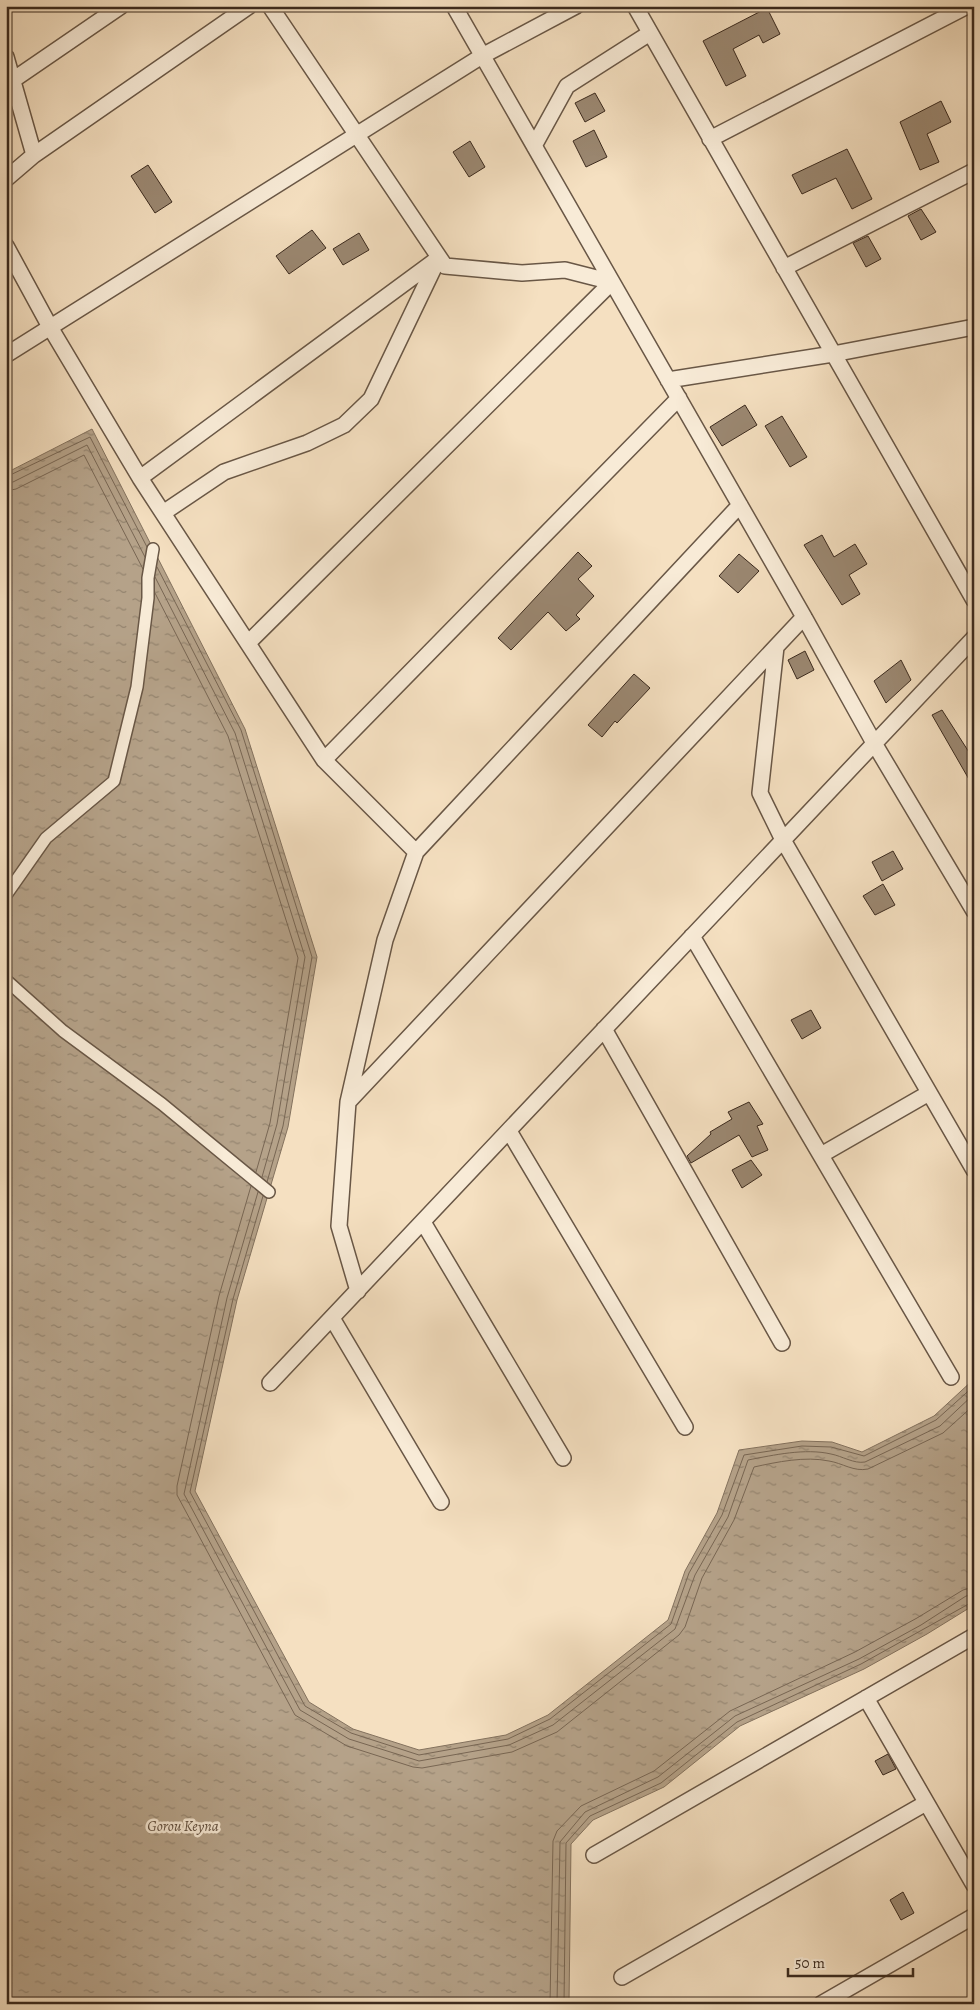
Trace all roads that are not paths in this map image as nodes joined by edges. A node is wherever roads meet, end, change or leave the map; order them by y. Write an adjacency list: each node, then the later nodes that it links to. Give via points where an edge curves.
1 (121, 6): 11 (street)
2 (249, 6): 15 (street)
3 (270, 6): 12 (street)
4 (454, 6): 9 (street)
5 (576, 6): 9 (street)
6 (635, 6): 8 (street)
7 (967, 6): 13 (street)
8 (650, 33): 13 (street); 14 (street, via 567,86)
9 (482, 56): 12 (street); 14 (street)
10 (6, 57): 11 (street)
11 (13, 80): 15 (street)
12 (356, 135): 19 (street); 22 (street)
13 (710, 139): 20 (street)
14 (534, 146): 21 (street)
15 (34, 155): 17 (street)
16 (974, 171): 20 (street)
17 (6, 179)
18 (6, 246): 22 (street)
19 (439, 257): 21 (street, via 445,266 522,273 565,270); 28 (street); 30 (street, via 370,399 344,425 307,443 224,472)
20 (784, 268): 24 (street)
21 (612, 282): 26 (street); 35 (street)
22 (50, 327): 25 (street); 28 (street)
23 (974, 327): 24 (street)
24 (833, 354): 26 (street); 32 (street)
25 (6, 355)
26 (668, 380): 27 (street)
27 (679, 398): 29 (street); 38 (street)
28 (140, 478): 30 (street)
29 (740, 505): 33 (street); 40 (street)
30 (163, 513): 35 (street)
31 (153, 548): 41 (street, via 137,687 114,781 46,838)
32 (974, 600)
33 (804, 617): 36 (street); 37 (street)
34 (974, 638): 37 (street)
35 (248, 643): 38 (street)
36 (776, 648): 39 (street, via 760,793); 47 (street)
37 (874, 743): 39 (street); 42 (street)
38 (324, 760): 40 (street)
39 (783, 840): 43 (street); 46 (street)
40 (416, 852): 47 (street, via 385,940)
41 (6, 895)
42 (974, 911)
43 (692, 936): 45 (street); 49 (street)
44 (6, 980): 51 (street, via 63,1032 162,1104)
45 (604, 1030): 48 (street); 55 (street)
46 (930, 1093): 49 (street); 50 (street)
47 (348, 1102): 53 (street, via 339,1226)
48 (509, 1131): 52 (street); 58 (street)
49 (821, 1155): 56 (street)
50 (974, 1170)
51 (269, 1192)
52 (423, 1222): 53 (street); 59 (street)
53 (358, 1291): 54 (street)
54 (332, 1318): 57 (street); 60 (street)
55 (782, 1343)
56 (951, 1376)
57 (270, 1383)
58 (685, 1427)
59 (563, 1458)
60 (441, 1502)
61 (974, 1636): 62 (street)
62 (866, 1698): 63 (street); 64 (street)
63 (926, 1803): 65 (street); 68 (street)
64 (594, 1854)
65 (970, 1869): 66 (street)
66 (974, 1885)
67 (974, 1916): 69 (street)
68 (622, 1978)
69 (820, 2004)

